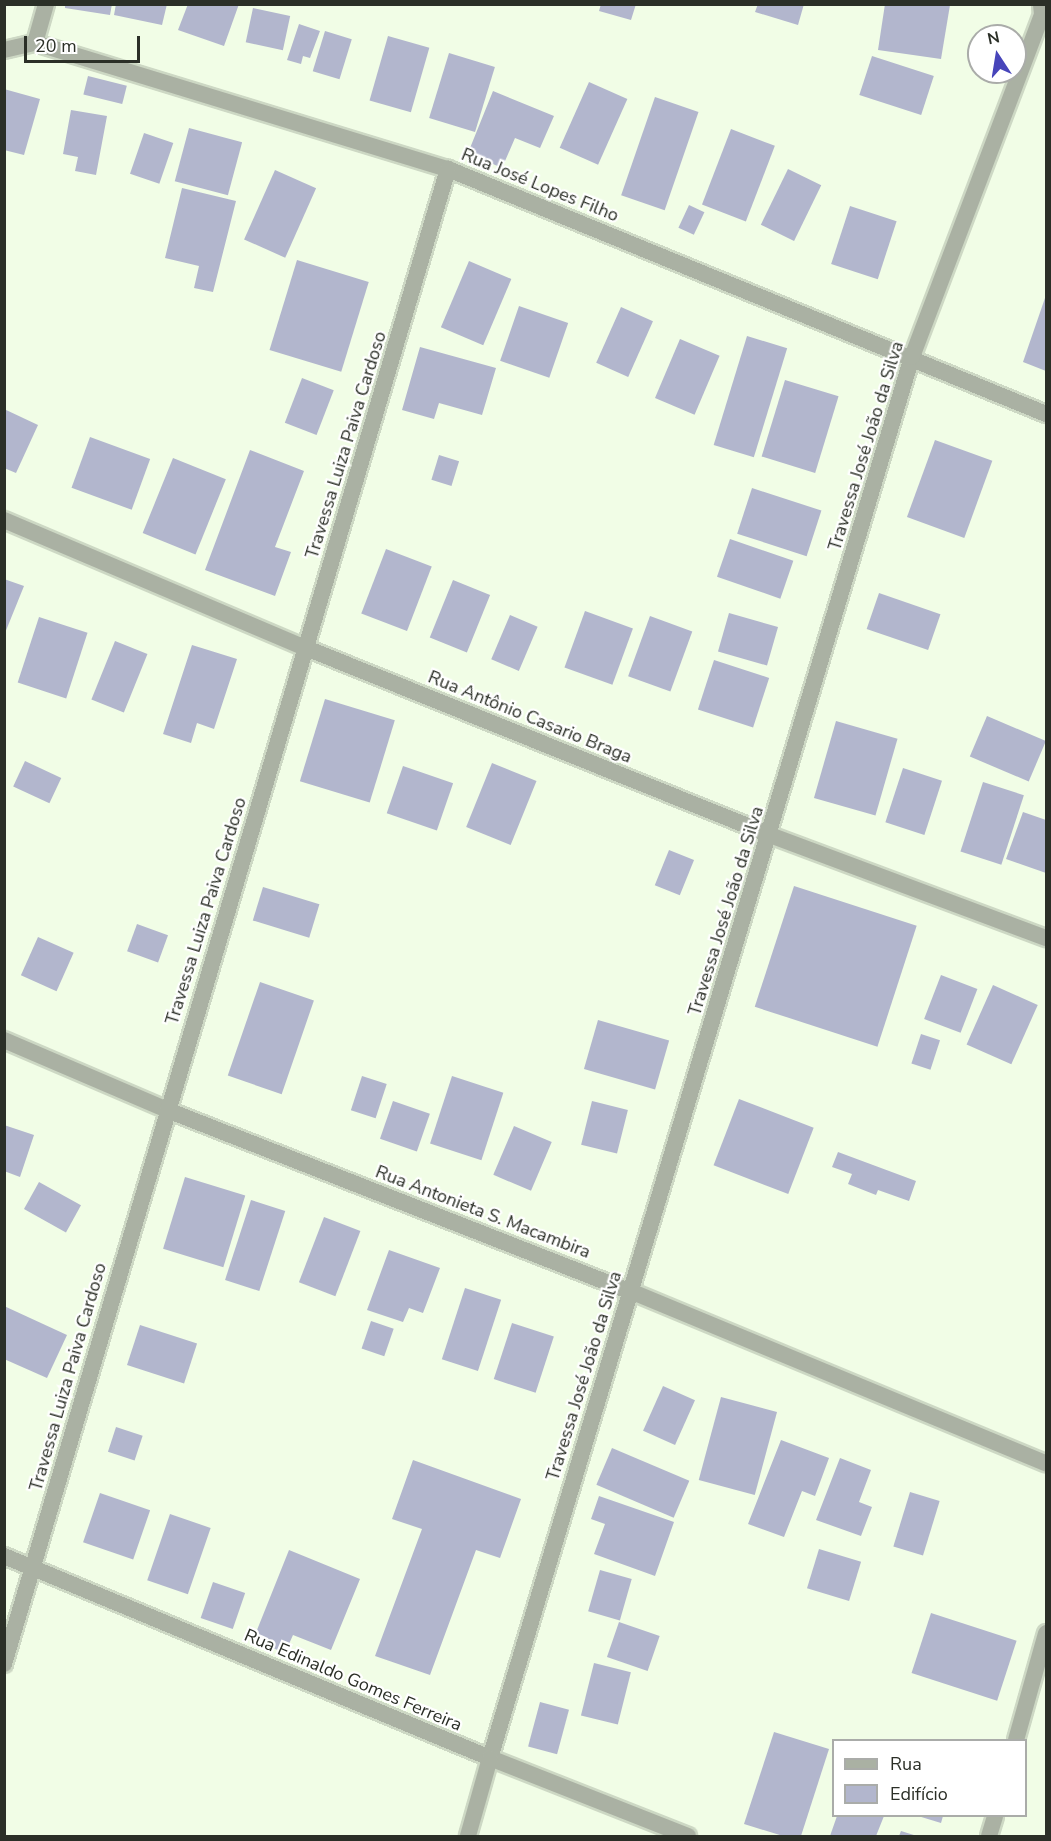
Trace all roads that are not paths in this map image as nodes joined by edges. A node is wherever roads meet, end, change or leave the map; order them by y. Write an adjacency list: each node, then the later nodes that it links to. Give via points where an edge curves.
1 (46, 4): 3 (street)
2 (1041, 4): 6 (street, Travessa José João da Silva, via 1042,14)
3 (35, 43): 4 (street, Rua José Lopes Filho); 5 (street, Rua José Lopes Filho)
4 (4, 50)
5 (448, 169): 6 (street, Rua José Lopes Filho); 9 (street, Travessa Luiza Paiva Cardoso)
6 (912, 357): 7 (street, Rua José Lopes Filho); 10 (street, Travessa José João da Silva)
7 (1047, 414)
8 (4, 520): 9 (street, Rua Antônio Casario Braga)
9 (306, 648): 10 (street, Rua Antônio Casario Braga); 13 (street, Travessa Luiza Paiva Cardoso)
10 (770, 835): 11 (street, Rua Antônio Casario Braga); 14 (street, Travessa José João da Silva)
11 (1047, 938)
12 (4, 1040): 13 (street, Rua Antonieta S. Macambira)
13 (167, 1110): 14 (street, Rua Antonieta S. Macambira); 17 (street, Travessa Luiza Paiva Cardoso)
14 (630, 1291): 15 (street, Rua Antonieta S. Macambira); 21 (street, Travessa José João da Silva)
15 (1047, 1463)
16 (4, 1557): 17 (street, Rua Edinaldo Gomes Ferreira)
17 (33, 1568): 19 (street, Travessa Luiza Paiva Cardoso); 21 (street, Rua Edinaldo Gomes Ferreira)
18 (1047, 1633): 20 (street)
19 (4, 1664)
20 (1016, 1739)
21 (490, 1758): 23 (street, Travessa José João da Silva); 24 (street, Rua Edinaldo Gomes Ferreira)
22 (994, 1817): 25 (street)
23 (468, 1836)
24 (688, 1836)
25 (989, 1836)

